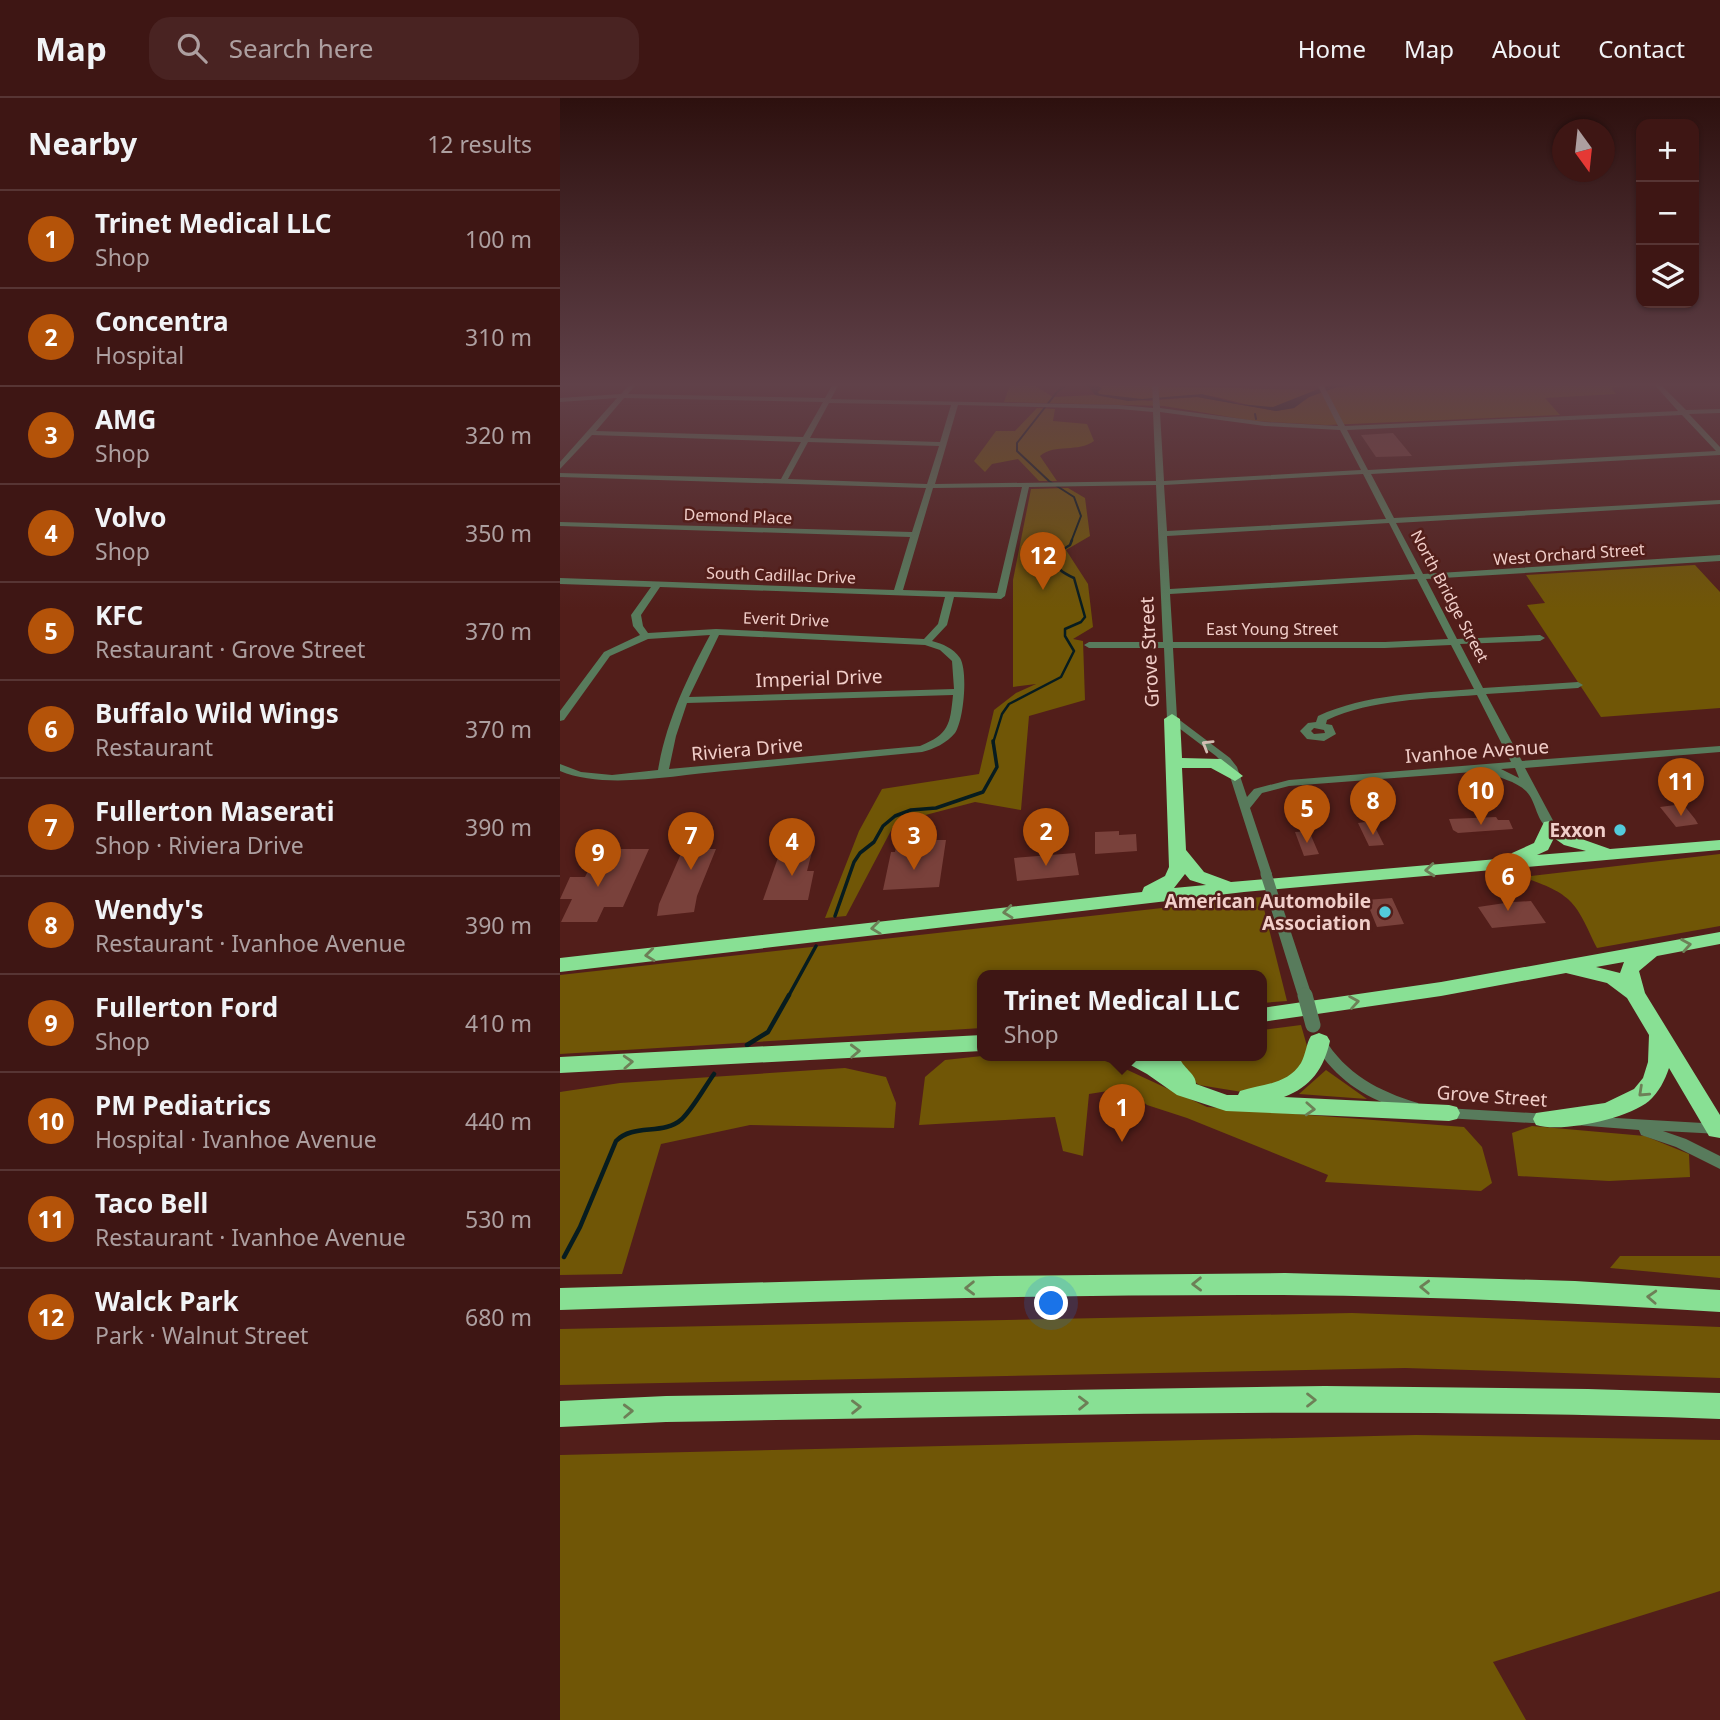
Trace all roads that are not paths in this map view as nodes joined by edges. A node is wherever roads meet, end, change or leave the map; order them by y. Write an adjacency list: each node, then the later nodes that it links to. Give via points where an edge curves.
1 (795, 458): 8 (street)
2 (939, 458): 11 (street)
3 (1159, 458): 9 (street, Grove Street)
4 (1358, 458): 6 (street, North Bridge Street)
5 (1614, 458): 6 (street)
6 (1365, 471): 9 (street); 13 (street, North Bridge Street)
7 (560, 475): 8 (street)
8 (782, 482): 11 (street)
9 (1161, 482): 10 (street); 15 (street, Grove Street)
10 (1026, 485): 11 (street); 23 (street, South Cadillac Drive, via 1001,596)
11 (930, 486): 16 (street)
12 (1720, 502): 13 (street)
13 (1391, 521): 15 (street); 18 (street, North Bridge Street)
14 (560, 524): 16 (street, Demond Place)
15 (1163, 534): 22 (street, Grove Street)
16 (915, 535): 21 (street)
17 (1720, 558): 18 (street, West Orchard Street)
18 (1420, 577): 22 (street, West Orchard Street); 28 (street, North Bridge Street)
19 (560, 582): 20 (street, South Cadillac Drive)
20 (657, 585): 21 (street, South Cadillac Drive); 25 (street, via 636,615)
21 (898, 592): 23 (street, South Cadillac Drive)
22 (1165, 592): 30 (street, Grove Street)
23 (950, 594): 27 (street, via 942,625)
24 (716, 632): 25 (street, Everit Drive); 27 (street, Everit Drive); 34 (street)
25 (646, 636): 35 (street, Everit Drive, via 607,654)
26 (1540, 638): 28 (street, East Young Street)
27 (926, 642): 32 (street, via 957,661)
28 (1455, 643): 30 (street, East Young Street); 33 (street, North Bridge Street)
29 (1089, 645): 30 (street, East Young Street)
30 (1168, 645): 36 (street, Grove Street)
31 (1578, 685): 33 (street)
32 (957, 692): 34 (street, Imperial Drive); 43 (street, Riviera Drive, via 953,726 929,746)
33 (1480, 692): 37 (street, via 1342,708 1325,715); 40 (street, North Bridge Street)
34 (683, 699): 43 (street)
35 (560, 718)
36 (1172, 719): 39 (highway); 44 (street, Grove Street, one-way to 36, via 1223,755)
37 (1320, 725)
38 (1720, 749): 40 (street, Ivanhoe Avenue)
39 (1175, 763): 44 (highway, via 1215,763); 49 (highway)
40 (1519, 765): 41 (street, Ivanhoe Avenue); 45 (street, North Bridge Street)
41 (1473, 768): 45 (street, via 1508,775); 46 (street, Ivanhoe Avenue, via 1289,783 1258,791)
42 (562, 771): 43 (street, Riviera Drive, via 594,778)
43 (663, 774)
44 (1235, 776): 46 (street, Grove Street)
45 (1533, 792): 47 (street, North Bridge Street)
46 (1245, 807): 61 (street, Grove Street, bridge)
47 (1550, 827): 50 (highway, via 1570,841); 51 (highway, via 1542,846)
48 (1717, 845): 50 (highway)
49 (1180, 854): 52 (highway, via 1197,876); 53 (highway, via 1173,879)
50 (1620, 854): 51 (highway)
51 (1498, 864): 52 (highway, one-way to 52)
52 (1244, 886): 53 (highway)
53 (1131, 898): 56 (highway, one-way to 56)
54 (1720, 938): 55 (highway, one-way to 54)
55 (1653, 951): 57 (highway); 58 (highway, via 1629,970)
56 (560, 965)
57 (1563, 967): 58 (highway, via 1614,978); 59 (highway, one-way to 57)
58 (1635, 993): 60 (highway)
59 (1267, 1014)
60 (1657, 1030): 67 (highway, one-way to 67, via 1659,1069 1655,1081 1639,1098 1597,1114); 69 (highway)
61 (1316, 1033): 64 (highway, via 1317,1057 1311,1069 1288,1087 1256,1096 1224,1096 1195,1087 1176,1073); 66 (street, Grove Street, via 1331,1060 1361,1086 1406,1105)
62 (977, 1043): 65 (highway, one-way to 62)
63 (1141, 1061): 66 (highway, one-way to 66, via 1185,1088 1226,1103)
64 (1169, 1061)
65 (560, 1065)
66 (1449, 1113): 67 (street, Grove Street)
67 (1544, 1119): 68 (street, Grove Street)
68 (1604, 1122): 69 (street, Grove Street); 70 (street, via 1657,1134)
69 (1719, 1131)
70 (1720, 1163)
71 (560, 1299): 72 (highway, one-way to 71, via 1469,1288 1221,1284)
72 (1720, 1301)
73 (1720, 1406): 74 (highway, one-way to 73, via 1302,1400)
74 (560, 1414)

